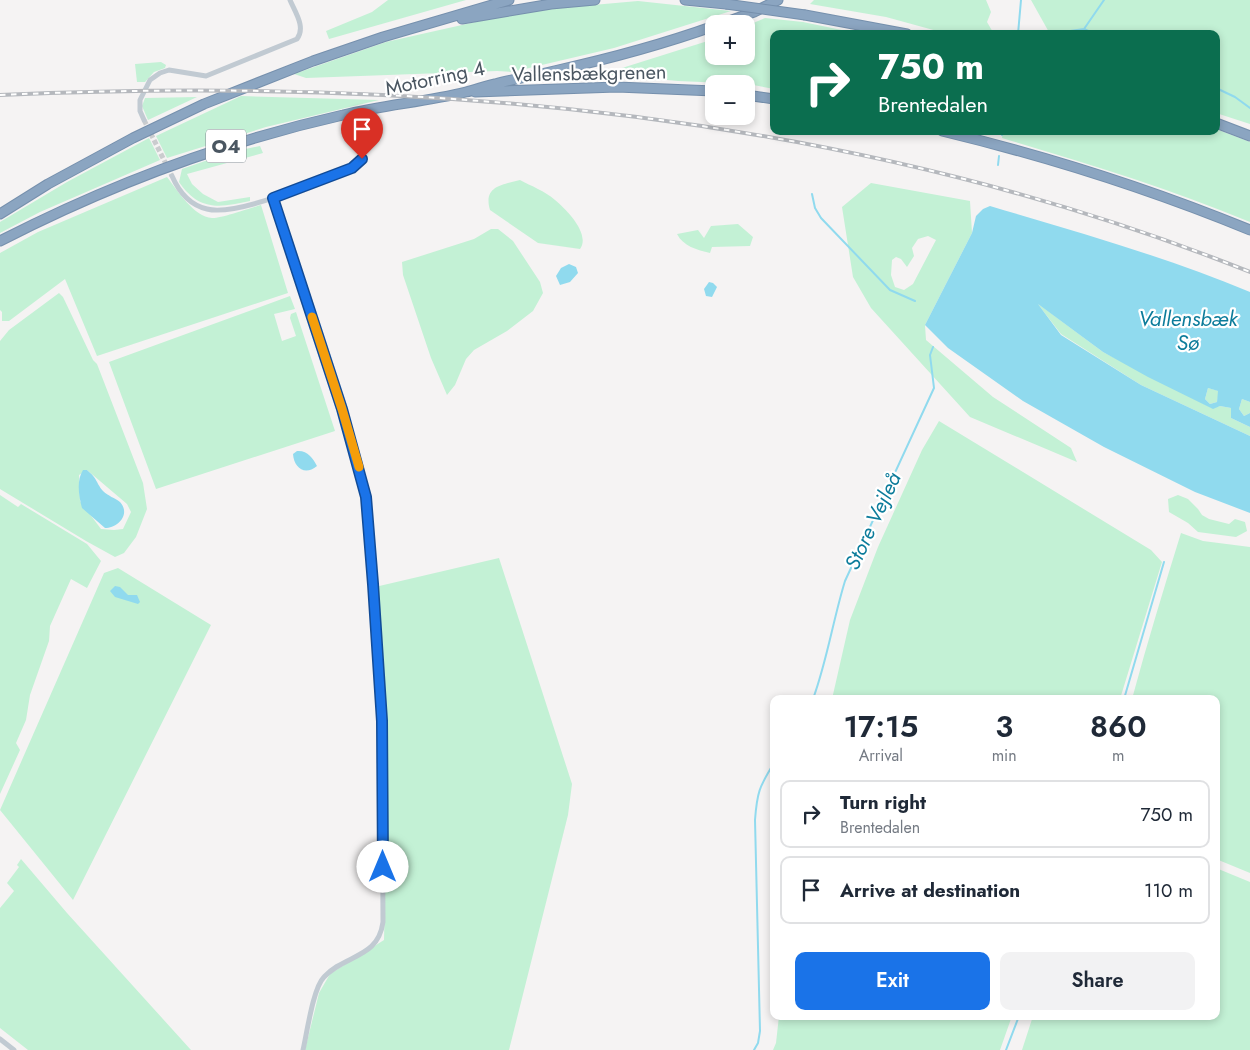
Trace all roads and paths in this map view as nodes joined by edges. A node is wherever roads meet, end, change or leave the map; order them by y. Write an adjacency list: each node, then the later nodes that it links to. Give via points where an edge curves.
1 (290, 0): 14 (street, via 301,30 297,39 206,76 168,70 160,73 150,80 140,100)
2 (509, 0): 7 (highway, O4)
3 (595, 0): 7 (highway)
4 (685, 0): 9 (highway, bridge, via 805,15)
5 (778, 0): 6 (highway)
6 (746, 15)
7 (435, 23): 21 (highway, O4, via 313,60 204,104 133,138)
8 (705, 29): 11 (highway, Motorring 4 / O4, via 616,56)
9 (886, 30)
10 (705, 91): 11 (highway, Vallensbækgrenen, via 617,87)
11 (465, 92): 23 (highway, Motorring 4 / O4, via 343,114 219,148 104,191)
12 (755, 96): 13 (highway)
13 (770, 98)
14 (144, 120)
15 (1220, 125): 17 (highway)
16 (958, 135): 22 (highway, via 1110,178)
17 (1250, 136)
18 (362, 159): 20 (street, via 352,168)
19 (172, 176): 20 (street, via 185,197 206,209 232,210)
20 (273, 198): 26 (street, via 342,409 366,497 382,721 381,933 370,948 323,977)
21 (0, 214)
22 (1250, 230)
23 (0, 242)
24 (0, 1039): 25 (street)
25 (14, 1050)
26 (303, 1050)

